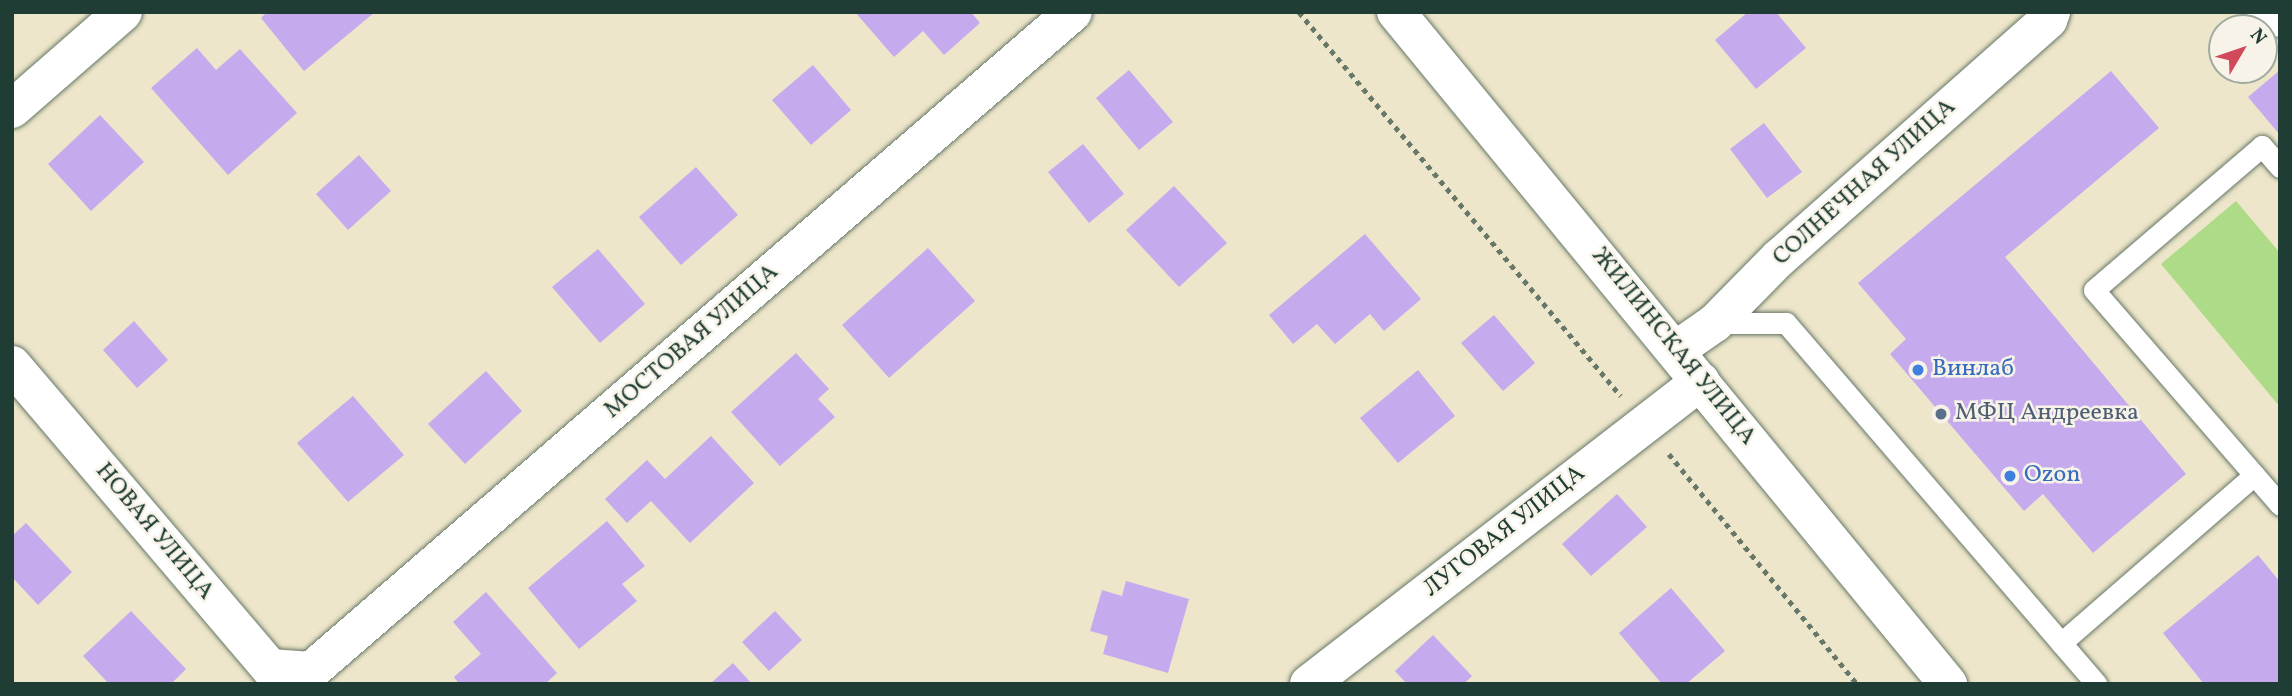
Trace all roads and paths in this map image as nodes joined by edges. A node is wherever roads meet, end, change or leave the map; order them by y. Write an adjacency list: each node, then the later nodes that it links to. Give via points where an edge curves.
1 (123, 12): 8 (street)
2 (1073, 12): 18 (street, МОСТОВАЯ УЛИЦА)
3 (1299, 12): 14 (path)
4 (1396, 12): 11 (street, ЖИЛИНСКАЯ УЛИЦА)
5 (2265, 12): 7 (street)
6 (2057, 15): 10 (street, СОЛНЕЧНАЯ УЛИЦА, via 1778,259)
7 (2280, 18)
8 (12, 109)
9 (2280, 167): 15 (lane, via 2262,146 2094,290)
10 (1715, 323): 11 (street, СОЛНЕЧНАЯ УЛИЦА); 17 (lane, via 1786,323)
11 (1676, 351): 13 (street, ЖИЛИНСКАЯ УЛИЦА)
12 (12, 365): 18 (street, НОВАЯ УЛИЦА, via 270,668)
13 (1702, 381): 14 (street, ЛУГОВАЯ УЛИЦА); 21 (street, ЖИЛИНСКАЯ УЛИЦА)
14 (1645, 424): 19 (street, ЛУГОВАЯ УЛИЦА); 20 (path)
15 (2253, 475): 16 (lane); 17 (lane)
16 (2280, 505)
17 (2061, 643): 22 (lane)
18 (311, 671)
19 (1309, 684)
20 (1857, 684)
21 (1948, 684)
22 (2096, 684)

